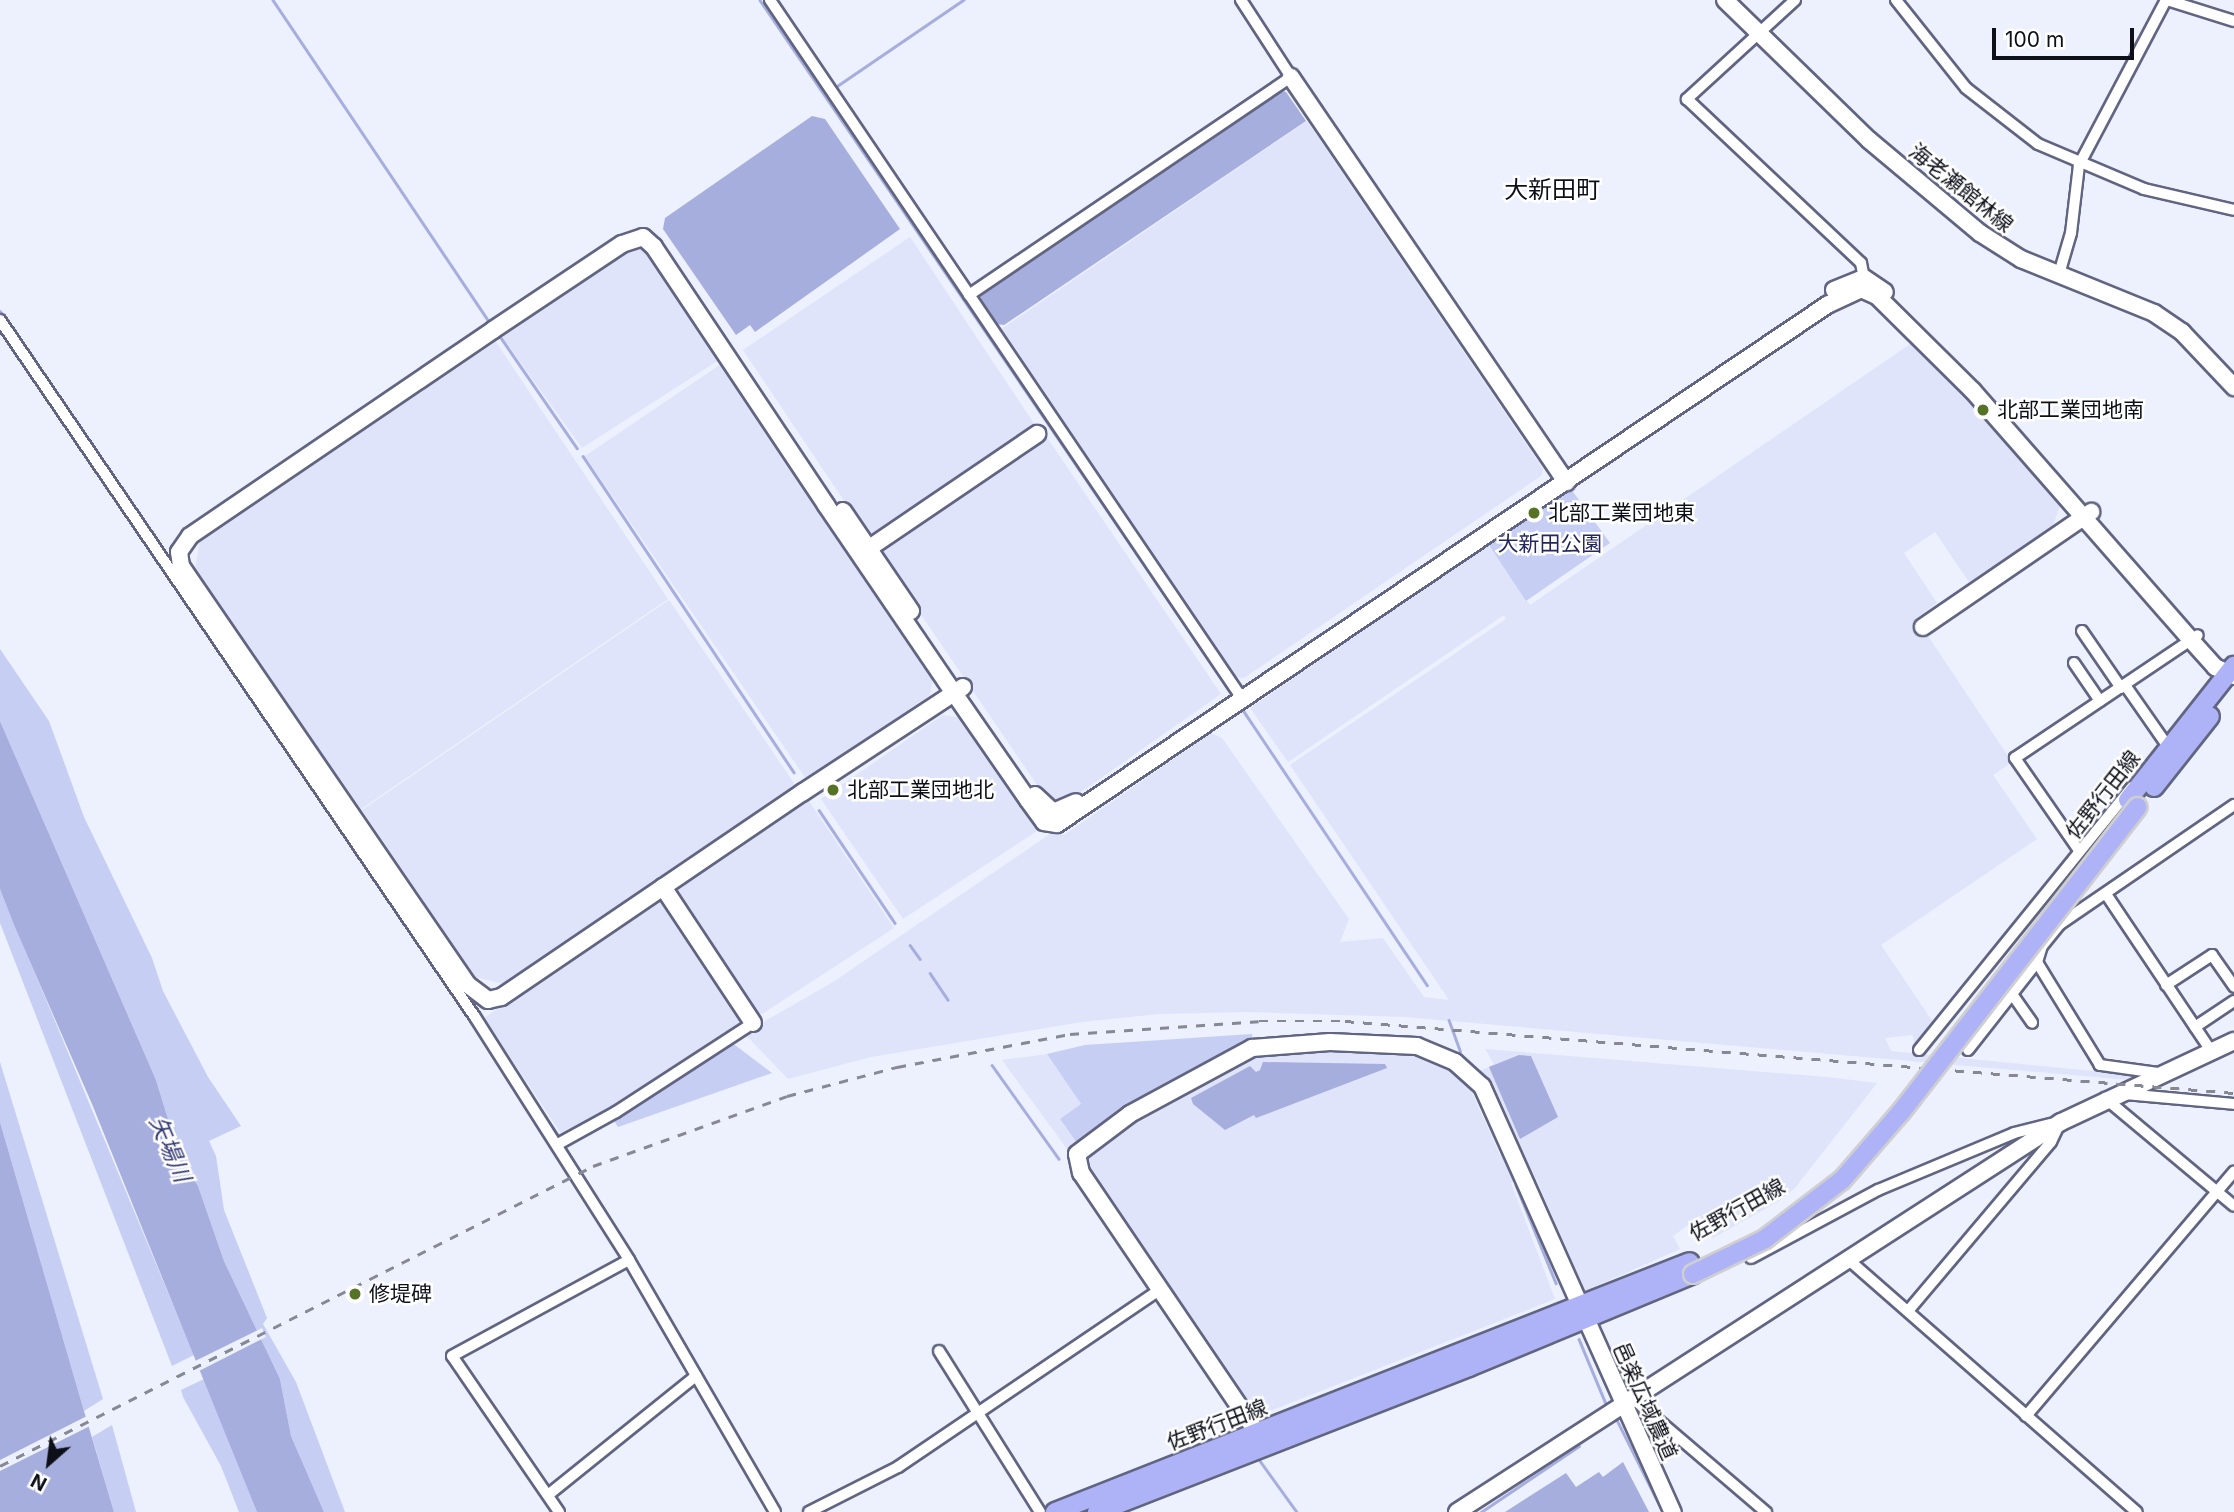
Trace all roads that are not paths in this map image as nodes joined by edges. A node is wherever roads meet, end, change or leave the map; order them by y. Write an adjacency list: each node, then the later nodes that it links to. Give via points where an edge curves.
1 (770, 0): 14 (street)
2 (1241, 0): 9 (street)
3 (1725, 0): 8 (street, 海老瀬館林線)
4 (1795, 0): 8 (street)
5 (1896, 0): 10 (street, via 1966,88 2038,144)
6 (2166, 0): 7 (street); 10 (street)
7 (2234, 21)
8 (1760, 34): 12 (street, 海老瀬館林線, via 1870,140 1979,233 2021,259); 13 (street, via 1687,99 1861,264)
9 (1291, 77): 14 (street); 18 (street)
10 (2079, 165): 11 (street, via 2144,189); 12 (street, via 2071,233)
11 (2234, 210)
12 (2059, 274): 16 (street, 海老瀬館林線, via 2169,322)
13 (1864, 278): 18 (street, via 1843,284); 19 (street, via 1878,286 1980,386)
14 (969, 295): 28 (street)
15 (0, 320): 43 (street)
16 (2234, 387)
17 (1037, 434): 20 (street)
18 (1563, 478): 19 (street, via 1827,305 1861,289 1877,296 1944,362); 28 (street)
19 (2087, 514): 21 (street); 23 (street)
20 (864, 551): 27 (street); 41 (street, via 651,242 640,237 622,244 190,536 179,552 181,566 467,985)
21 (1923, 627)
22 (2082, 631): 26 (street)
23 (2194, 637): 25 (street); 26 (street)
24 (2074, 663): 29 (street)
25 (2233, 675): 30 (main road, 佐野行田線); 32 (main road, 佐野行田線)
26 (2123, 686): 29 (street); 30 (street)
27 (958, 690): 28 (street, via 1040,817 1057,824); 35 (street)
28 (1241, 695)
29 (2100, 701): 34 (street, via 2015,758)
30 (2169, 748): 31 (main road, 佐野行田線)
31 (2146, 778): 32 (main road, 佐野行田線); 34 (street, via 2124,791)
32 (2133, 803): 64 (main road, 佐野行田線, bridge, via 1901,1112 1842,1180 1765,1239)
33 (2234, 805): 36 (street)
34 (2078, 849): 48 (street)
35 (663, 887): 41 (street, via 501,997); 44 (street)
36 (2106, 894): 37 (street, via 2060,924 2042,946); 38 (street)
37 (2037, 962): 40 (street); 51 (street, via 2100,1065)
38 (2166, 985): 39 (street, via 2211,955); 46 (street)
39 (2234, 987)
40 (2012, 994): 45 (street); 49 (street)
41 (488, 1000): 43 (street)
42 (2234, 1001): 46 (street)
43 (475, 1017): 55 (street)
44 (753, 1023): 55 (street)
45 (2032, 1023)
46 (2194, 1027): 50 (street)
47 (2234, 1041): 50 (street)
48 (1920, 1050)
49 (1968, 1050)
50 (2211, 1051): 51 (street)
51 (2158, 1073): 52 (street)
52 (2110, 1096): 53 (street); 54 (street); 57 (street)
53 (2234, 1104)
54 (2061, 1122): 59 (street, via 2014,1133 1878,1190); 61 (street, via 1946,1192); 63 (street, via 2051,1142)
55 (558, 1144): 60 (street)
56 (2234, 1172): 57 (street)
57 (2217, 1192): 58 (street); 69 (street)
58 (2234, 1206)
59 (1751, 1258)
60 (629, 1260): 66 (street); 71 (street, via 452,1356)
61 (1850, 1261): 63 (street); 67 (street)
62 (1158, 1291): 64 (street, 邑楽広域農道, via 1077,1166 1080,1149 1130,1114 1252,1048 1381,1044 1432,1050 1455,1062 1482,1086); 68 (street); 70 (street, 邑楽広域農道)
63 (1908, 1311): 69 (street)
64 (1582, 1313): 67 (street, 邑楽広域農道); 70 (main road, 佐野行田線); 77 (main road, 佐野行田線)
65 (939, 1351): 68 (street)
66 (696, 1376): 71 (street); 73 (street)
67 (1626, 1399): 78 (street); 79 (street, 邑楽広域農道); 80 (street)
68 (975, 1414): 74 (street, via 898,1467); 75 (street)
69 (2026, 1416): 81 (street)
70 (1258, 1434): 76 (main road, 佐野行田線)
71 (548, 1496): 72 (street)
72 (559, 1512)
73 (775, 1512)
74 (808, 1512)
75 (1040, 1512)
76 (1055, 1512)
77 (1097, 1512)
78 (1457, 1512)
79 (1673, 1512)
80 (1766, 1512)
81 (2137, 1512)

